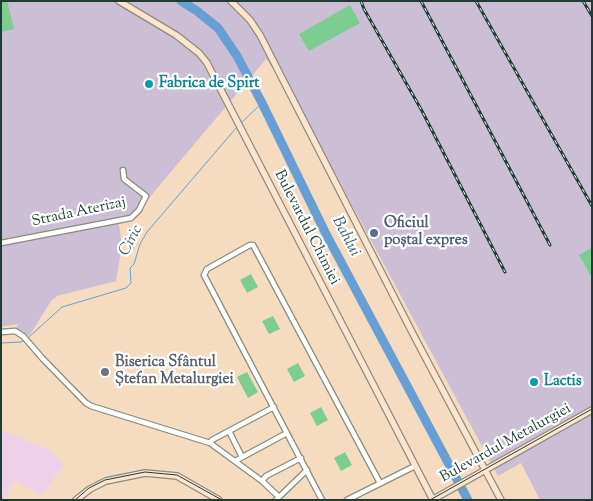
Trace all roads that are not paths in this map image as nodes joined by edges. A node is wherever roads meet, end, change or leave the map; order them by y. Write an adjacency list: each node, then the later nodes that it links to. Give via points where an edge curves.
1 (119, 1): 14 (street, Bulevardul Chimiei, via 176,35 207,63)
2 (231, 1): 16 (street, via 260,35)
3 (123, 170): 4 (street, Strada Aterizaj, via 124,179 146,196 131,218)
4 (1, 243)
5 (1, 332): 10 (street, via 15,331 23,336 91,406)
6 (274, 407): 8 (street); 9 (street); 18 (street, via 204,275 207,269 250,245 253,245)
7 (592, 410): 16 (street, Bulevardul Metalurgiei)
8 (228, 431): 10 (street); 11 (street)
9 (288, 433): 11 (street); 12 (street)
10 (210, 443): 13 (street)
11 (242, 457): 13 (street)
12 (301, 458): 15 (street); 17 (street)
13 (235, 461): 17 (street)
14 (415, 466): 18 (street); 24 (street, Bulevardul Chimiei)
15 (307, 470): 19 (street); 22 (street)
16 (485, 470): 24 (street, Bulevardul Metalurgiei); 25 (street)
17 (262, 481): 19 (street)
18 (380, 484): 23 (street)
19 (278, 498)
20 (76, 500): 21 (street, via 90,488 106,481 145,473 177,476)
21 (219, 500)
22 (322, 500)
23 (347, 500)
24 (433, 500)
25 (501, 500)

